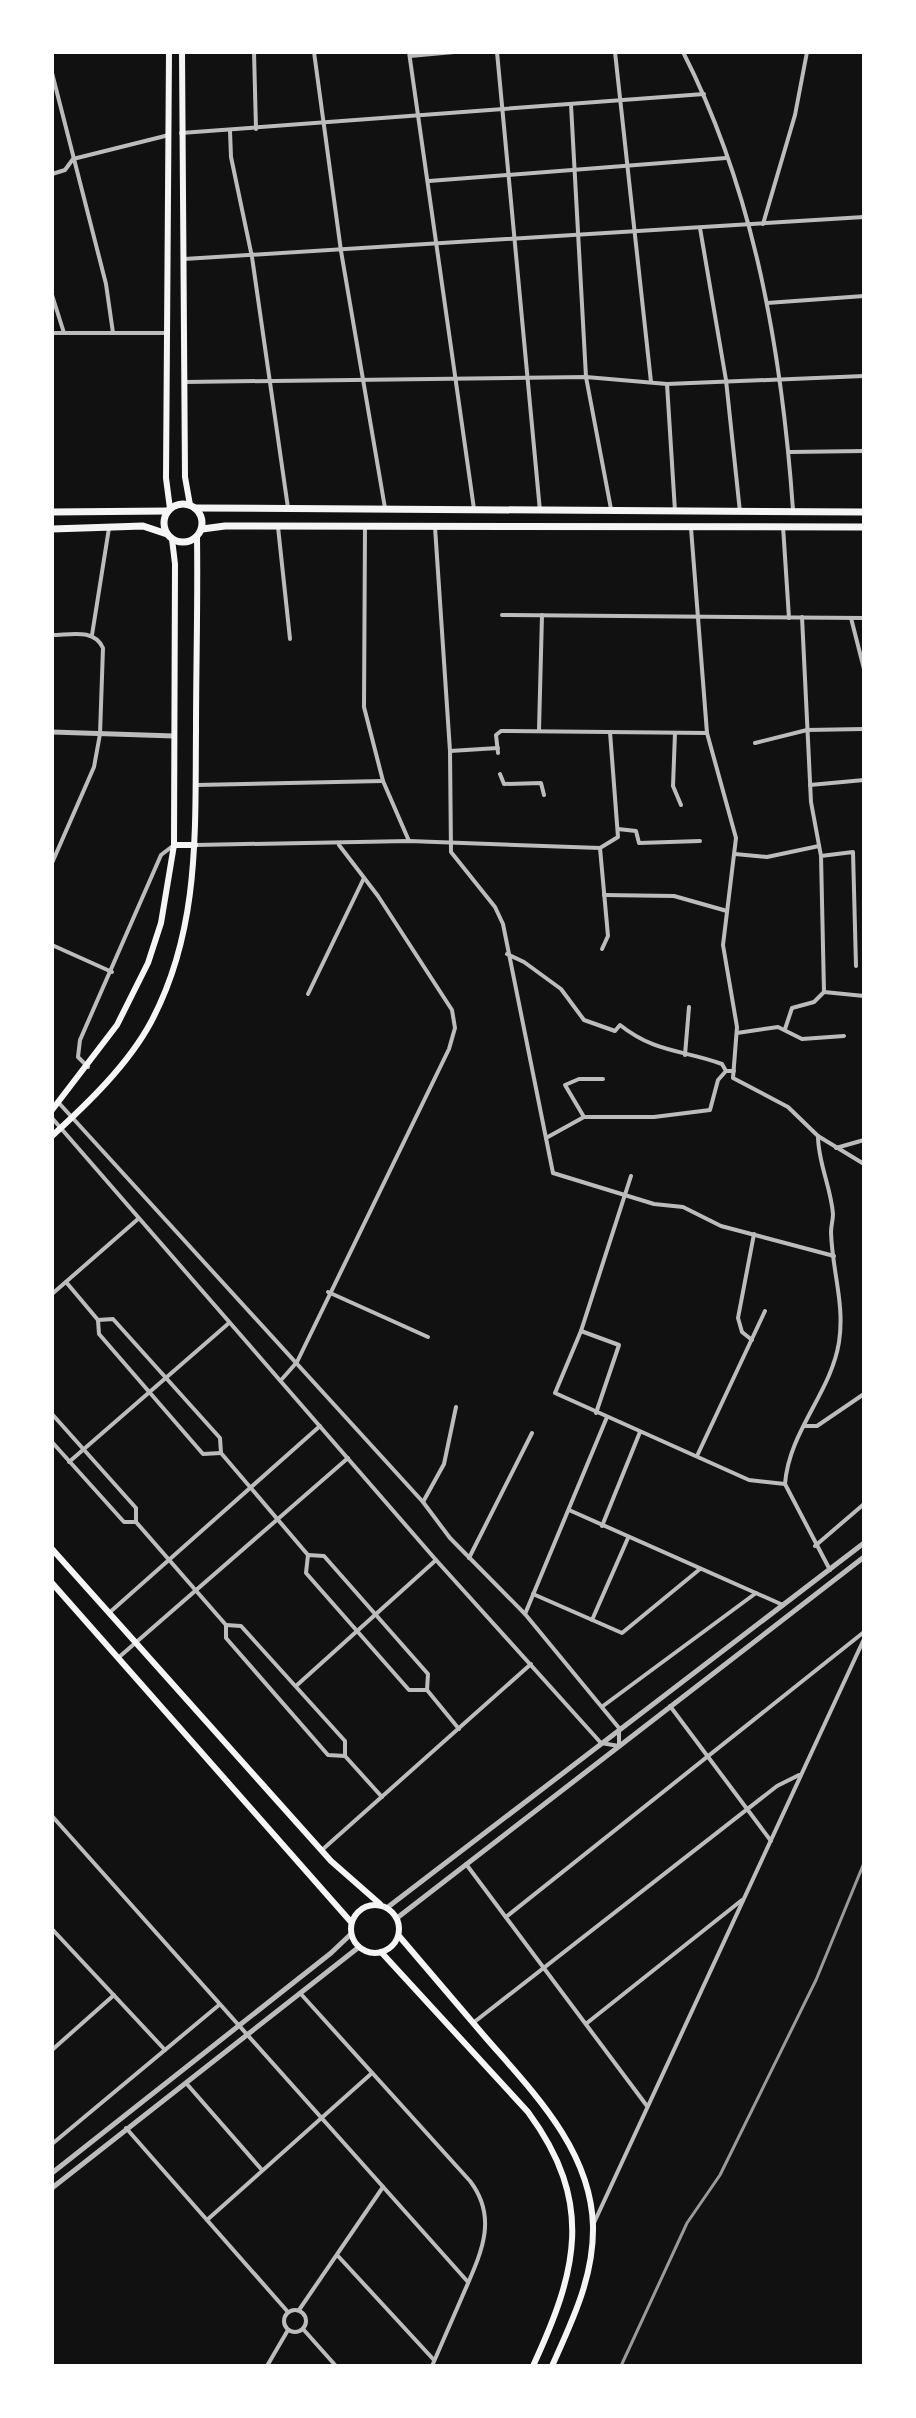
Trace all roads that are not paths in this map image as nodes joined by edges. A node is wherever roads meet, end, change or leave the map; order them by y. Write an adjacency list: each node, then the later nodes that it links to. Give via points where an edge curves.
1 (169, 52): 21 (main road)
2 (182, 52): 20 (main road)
3 (254, 52): 18 (street)
4 (314, 52): 17 (street)
5 (454, 52): 10 (street)
6 (497, 52): 15 (street)
7 (615, 52): 13 (street)
8 (683, 52): 12 (street)
9 (807, 52): 30 (street)
10 (410, 54): 16 (street)
11 (52, 73): 23 (street)
12 (704, 94): 13 (street); 22 (street)
13 (621, 100): 14 (street); 24 (street)
14 (571, 104): 15 (street); 25 (street)
15 (502, 109): 16 (street); 27 (street)
16 (419, 116): 17 (street); 28 (street)
17 (323, 124): 18 (street); 37 (street)
18 (256, 129): 19 (street)
19 (230, 131): 20 (street); 38 (street)
20 (181, 133): 39 (main road)
21 (169, 135): 23 (street); 46 (main road)
22 (726, 158): 24 (street); 31 (street)
23 (73, 159): 26 (street, via 65,170); 45 (street, via 106,284)
24 (628, 165): 25 (street); 33 (street)
25 (574, 170): 27 (street); 34 (street)
26 (52, 174)
27 (508, 175): 28 (street); 35 (street)
28 (429, 181): 36 (street)
29 (864, 217): 30 (street)
30 (763, 224): 31 (street)
31 (749, 225): 32 (street); 42 (street)
32 (700, 228): 33 (street); 53 (street)
33 (635, 232): 34 (street); 56 (street)
34 (576, 236): 35 (street); 49 (street)
35 (514, 240): 36 (street); 48 (street)
36 (438, 245): 37 (street); 51 (street)
37 (341, 251): 38 (street); 52 (street)
38 (252, 257): 39 (street); 54 (street)
39 (182, 259): 55 (main road)
40 (52, 295): 44 (street)
41 (864, 296): 42 (street)
42 (766, 303): 50 (street)
43 (52, 333): 44 (street)
44 (64, 333): 45 (street)
45 (113, 333): 46 (street)
46 (167, 333): 61 (main road)
47 (864, 376): 50 (street)
48 (526, 377): 49 (street); 51 (street); 65 (street)
49 (586, 377): 56 (street); 69 (street)
50 (782, 377): 53 (street); 59 (street)
51 (458, 378): 52 (street); 64 (street)
52 (364, 379): 54 (street); 63 (street)
53 (726, 380): 57 (street); 70 (street)
54 (271, 381): 55 (street); 62 (street)
55 (184, 382): 60 (main road, via 185,477)
56 (651, 382): 57 (street)
57 (667, 384): 66 (street)
58 (864, 451): 59 (street)
59 (789, 452): 71 (street)
60 (192, 507): 61 (highway); 62 (highway); 81 (highway, via 202,518)
61 (169, 510): 68 (highway); 82 (highway, via 164,522)
62 (288, 510): 63 (highway)
63 (385, 511): 64 (highway)
64 (474, 511): 65 (highway)
65 (540, 511): 69 (highway)
66 (675, 511): 67 (highway); 69 (highway)
67 (687, 511): 70 (highway); 79 (highway)
68 (52, 512)
69 (612, 512)
70 (740, 512): 71 (highway)
71 (794, 512): 72 (highway)
72 (864, 512)
73 (783, 526): 77 (highway); 79 (highway); 87 (street)
74 (278, 527): 75 (highway); 81 (highway); 92 (street)
75 (365, 527): 76 (highway); 107 (street, via 364,707)
76 (435, 527): 79 (highway); 104 (street)
77 (864, 527)
78 (109, 528): 80 (highway); 82 (highway, via 143,526); 91 (street)
79 (690, 528): 85 (street)
80 (52, 529)
81 (199, 533): 82 (highway, via 185,543); 108 (main road)
82 (169, 537): 102 (main road, via 176,578)
83 (502, 615): 84 (street)
84 (542, 615): 85 (street); 95 (street)
85 (698, 617): 87 (street); 100 (street)
86 (802, 617): 87 (street); 88 (street); 96 (street)
87 (789, 618)
88 (851, 618): 89 (street); 93 (street)
89 (864, 618)
90 (52, 635): 91 (street)
91 (92, 635): 101 (street, via 103,648)
92 (290, 639)
93 (864, 669)
94 (864, 729): 96 (street)
95 (539, 730): 98 (street); 104 (street, via 499,731 498,750)
96 (807, 730): 103 (street); 109 (street)
97 (52, 732): 101 (street)
98 (610, 732): 99 (street); 112 (street)
99 (675, 733): 100 (street); 111 (street, via 673,786)
100 (707, 733): 121 (street, via 736,838)
101 (100, 734): 102 (street); 123 (street, via 94,767)
102 (174, 736): 116 (main road)
103 (755, 743)
104 (450, 751): 115 (street)
105 (500, 774): 110 (street, via 504,784 541,783)
106 (864, 780): 109 (street)
107 (383, 781): 108 (street); 113 (street)
108 (196, 785): 117 (main road)
109 (810, 785): 119 (street)
110 (544, 795)
111 (681, 805)
112 (618, 829): 114 (street, via 636,831 639,843); 120 (street, via 618,837)
113 (409, 841): 115 (street); 118 (street)
114 (700, 841)
115 (452, 844): 120 (street); 129 (street, via 453,857 499,914)
116 (174, 845): 117 (main road); 131 (street, via 161,855); 140 (main road, via 161,923 148,963 117,1025)
117 (195, 845): 118 (street); 146 (main road, via 186,931 151,1022)
118 (339, 845): 124 (street)
119 (820, 846): 121 (street, via 767,857); 122 (street)
120 (600, 848): 125 (street)
121 (735, 854): 126 (street)
122 (821, 856): 130 (street, via 853,852); 132 (street)
123 (53, 860)
124 (364, 878): 133 (street); 162 (street, via 452,1010 455,1028)
125 (604, 895): 126 (street, via 674,896); 128 (street, via 608,936)
126 (728, 911): 137 (street, via 723,945)
127 (52, 945): 131 (street)
128 (602, 949)
129 (507, 954): 139 (street, via 561,989 584,1020 615,1031 620,1025 669,1053); 152 (street)
130 (856, 966)
131 (112, 972): 140 (street, via 80,1040 78,1057)
132 (824, 992): 134 (street); 136 (street, via 814,1002 792,1008)
133 (308, 994)
134 (864, 996)
135 (689, 1007): 139 (street)
136 (785, 1029): 137 (street); 138 (street, via 802,1039)
137 (737, 1033): 142 (street)
138 (844, 1036)
139 (685, 1055): 141 (street, via 722,1064)
140 (88, 1067): 144 (main road)
141 (726, 1071): 142 (street); 147 (street, via 710,1110)
142 (734, 1071): 151 (street, via 733,1078 788,1107)
143 (603, 1079): 147 (street, via 565,1085)
144 (58, 1102): 145 (main road); 146 (street)
145 (52, 1110)
146 (75, 1117): 149 (main road); 170 (street)
147 (584, 1117): 152 (street)
148 (52, 1118): 149 (street)
149 (61, 1129): 150 (main road); 158 (street)
150 (52, 1136)
151 (818, 1136): 154 (street); 160 (street, via 833,1214)
152 (545, 1139): 157 (street, via 553,1173)
153 (864, 1140): 154 (street)
154 (835, 1149): 155 (street)
155 (864, 1164)
156 (631, 1176): 157 (street)
157 (625, 1196): 159 (street, via 683,1207 721,1226); 167 (street)
158 (138, 1219): 161 (street); 166 (street)
159 (754, 1234): 160 (street); 169 (street, via 738,1318 742,1332)
160 (834, 1256): 180 (street, via 841,1290 839,1341 831,1375)
161 (66, 1282): 163 (street); 165 (street)
162 (328, 1292): 168 (street); 170 (street)
163 (52, 1294)
164 (765, 1311): 169 (street)
165 (98, 1320): 171 (street, via 113,1319); 173 (street, via 99,1334)
166 (229, 1323): 171 (street); 172 (street)
167 (581, 1331): 176 (street, via 619,1345); 176 (street, via 555,1393)
168 (428, 1337)
169 (752, 1340): 186 (street)
170 (297, 1362): 172 (street); 191 (street)
171 (166, 1378): 173 (street); 185 (street, via 220,1438)
172 (282, 1379): 179 (street)
173 (149, 1392): 184 (street); 185 (street, via 203,1454)
174 (864, 1394): 180 (street, via 817,1426)
175 (456, 1407): 191 (street, via 444,1464)
176 (596, 1413): 178 (street)
177 (52, 1414): 184 (street)
178 (607, 1417): 181 (street); 193 (street)
179 (321, 1426): 187 (street); 190 (street)
180 (804, 1426): 189 (street)
181 (640, 1432): 186 (street); 196 (street)
182 (532, 1433): 203 (street)
183 (52, 1442): 188 (street)
184 (84, 1449): 188 (street); 195 (street, via 136,1508)
185 (221, 1453): 190 (street)
186 (697, 1456): 189 (street, via 749,1480)
187 (348, 1458): 194 (street); 205 (street)
188 (69, 1462): 195 (street, via 124,1522)
189 (785, 1484): 199 (street)
190 (251, 1488): 194 (street); 204 (street)
191 (423, 1502): 203 (street)
192 (864, 1504): 199 (street)
193 (569, 1510): 196 (street); 211 (street)
194 (278, 1519): 201 (street); 209 (street)
195 (136, 1522): 204 (street)
196 (602, 1526): 197 (street)
197 (628, 1538): 206 (street); 216 (street)
198 (864, 1543): 207 (street)
199 (815, 1546): 207 (street)
200 (52, 1549): 213 (main road)
201 (308, 1555): 215 (street, via 324,1556); 218 (street, via 306,1573)
202 (864, 1557): 226 (street)
203 (469, 1558): 214 (street)
204 (169, 1560): 209 (street); 213 (street)
205 (436, 1560): 215 (street); 223 (street)
206 (700, 1569): 210 (street); 216 (street, via 622,1633)
207 (830, 1570): 212 (street)
208 (52, 1583): 222 (main road)
209 (196, 1591): 217 (street); 221 (street)
210 (756, 1593): 212 (street); 227 (street)
211 (533, 1594): 214 (street); 216 (street)
212 (783, 1605): 228 (street)
213 (109, 1613): 221 (main road)
214 (525, 1614): 227 (street)
215 (375, 1615): 218 (street); 225 (street, via 428,1674)
216 (592, 1620)
217 (226, 1625): 224 (street, via 241,1626); 232 (street, via 226,1638 328,1755)
218 (357, 1631): 224 (street); 225 (street, via 409,1690)
219 (864, 1632): 233 (street)
220 (864, 1639): 234 (street)
221 (136, 1643): 222 (street); 239 (main road)
222 (118, 1658): 246 (main road)
223 (531, 1664): 229 (street); 230 (street)
224 (296, 1686): 232 (street, via 345,1741)
225 (427, 1690): 229 (street)
226 (670, 1706): 231 (street); 233 (street)
227 (602, 1707): 228 (street)
228 (619, 1728): 230 (street); 231 (street)
229 (459, 1729): 235 (street)
230 (601, 1743): 231 (street); 243 (street)
231 (619, 1746): 240 (street)
232 (345, 1756): 235 (street)
233 (708, 1757): 236 (street); 244 (street)
234 (799, 1775): 236 (street); 238 (street)
235 (382, 1797): 239 (street)
236 (747, 1809): 238 (street); 252 (street)
237 (52, 1816): 255 (street)
238 (771, 1841): 241 (street)
239 (322, 1850): 242 (main road)
240 (466, 1864): 244 (street); 245 (street)
241 (744, 1899): 257 (street); 264 (street)
242 (380, 1904): 243 (main road); 246 (main road, via 362,1908)
243 (388, 1907): 245 (main road)
244 (506, 1917): 252 (street)
245 (397, 1918): 249 (main road)
246 (351, 1922): 248 (main road)
247 (52, 1929): 254 (street)
248 (351, 1934): 250 (main road); 258 (street)
249 (399, 1936): 251 (main road); 256 (main road)
250 (359, 1947): 251 (main road); 253 (street)
251 (381, 1952): 284 (main road, via 528,2112 563,2169 571,2209 570,2269 560,2307)
252 (545, 1967): 256 (street); 257 (street)
253 (300, 1993): 259 (street); 262 (street)
254 (114, 1995): 260 (street); 261 (street)
255 (219, 2005): 258 (street); 261 (street)
256 (473, 2023): 273 (main road, via 557,2122 580,2169)
257 (587, 2023): 264 (street)
258 (238, 2027): 259 (street); 269 (street)
259 (245, 2035): 263 (street); 265 (street)
260 (52, 2050)
261 (165, 2050): 267 (street)
262 (373, 2072): 265 (street); 275 (street, via 479,2193 486,2214 485,2237)
263 (185, 2081): 266 (street); 268 (street)
264 (648, 2107): 273 (street)
265 (321, 2119): 268 (street); 270 (street)
266 (126, 2128): 271 (street); 272 (street)
267 (52, 2144)
268 (263, 2171): 272 (street)
269 (52, 2173)
270 (383, 2187): 274 (street); 275 (street)
271 (52, 2188)
272 (207, 2220): 277 (street)
273 (593, 2227): 285 (main road, via 585,2287)
274 (338, 2256): 276 (street); 280 (street)
275 (468, 2282): 280 (street)
276 (299, 2310): 277 (street); 278 (street, via 306,2319)
277 (288, 2312): 279 (street, via 283,2322)
278 (303, 2329): 279 (street); 282 (street)
279 (288, 2330): 281 (street)
280 (434, 2360): 283 (street)
281 (267, 2366)
282 (336, 2366)
283 (432, 2366)
284 (533, 2366)
285 (552, 2366)

